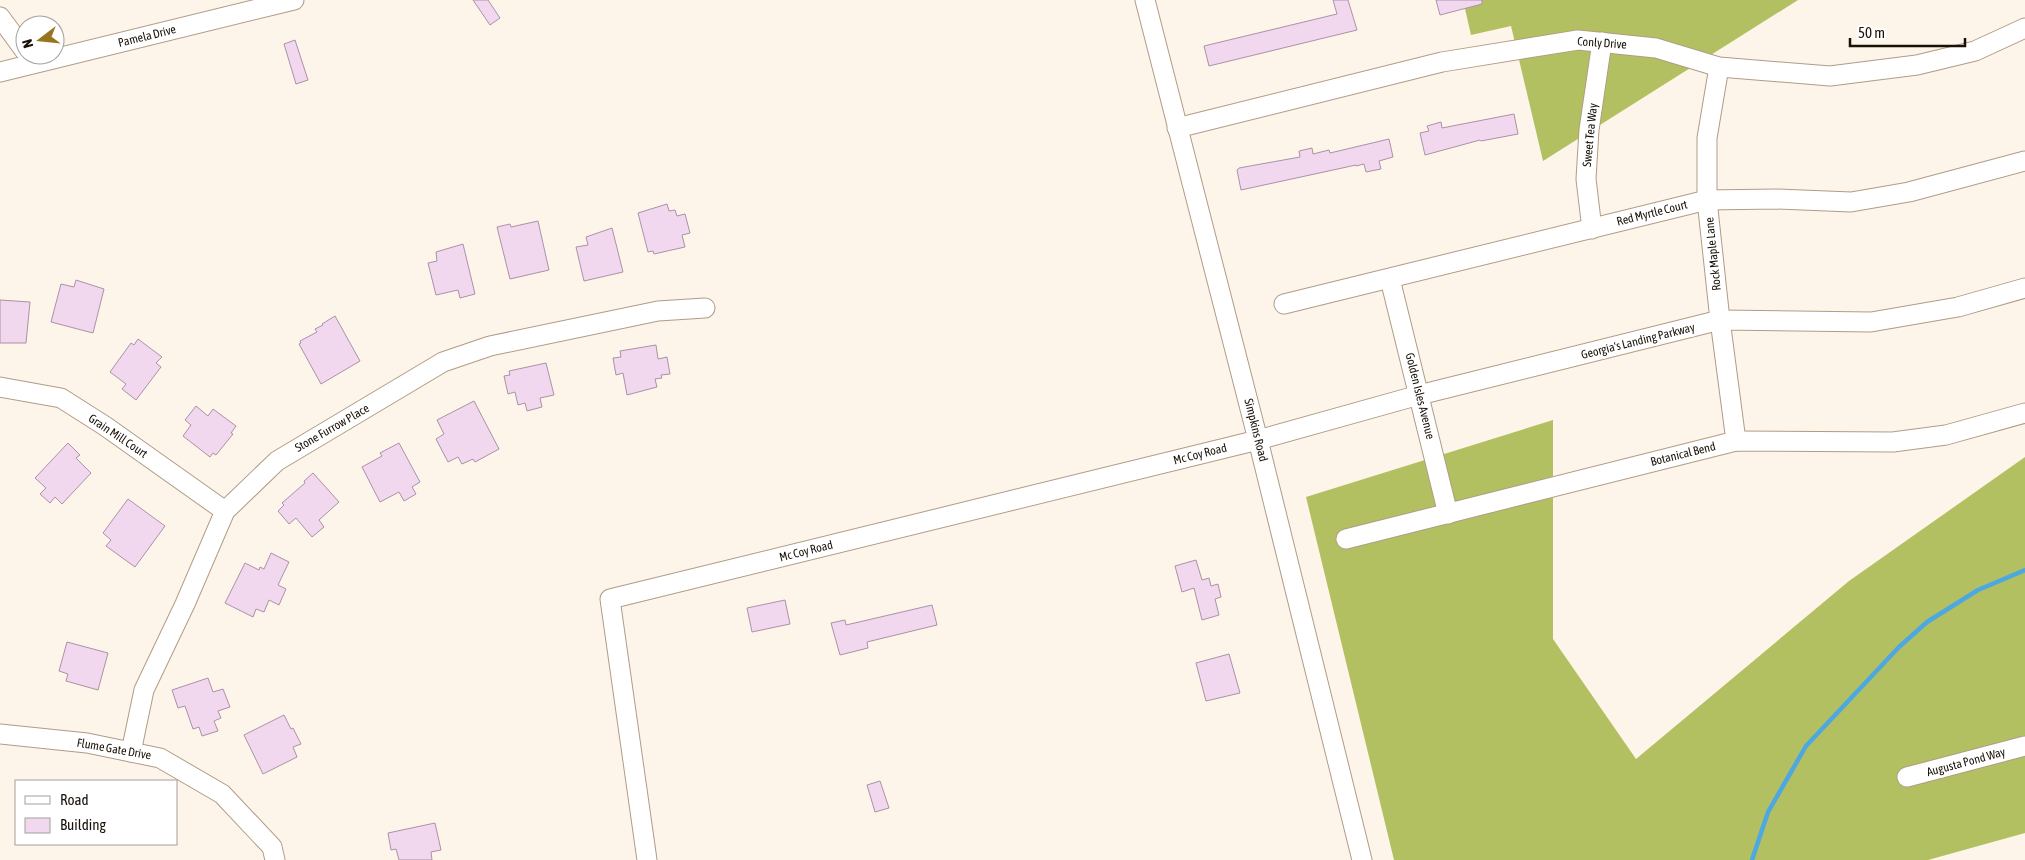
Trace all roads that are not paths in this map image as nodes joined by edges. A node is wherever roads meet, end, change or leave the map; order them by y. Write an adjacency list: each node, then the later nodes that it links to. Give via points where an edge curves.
1 (294, 0): 7 (street, Pamela Drive)
2 (1145, 0): 11 (street, Simpkins Road)
3 (0, 17): 5 (street)
4 (2025, 28): 9 (street, Conly Drive, via 1975,51 1907,67 1830,76)
5 (15, 38)
6 (1602, 42): 9 (street, Conly Drive, via 1656,48); 11 (street, Conly Drive, via 1578,40 1442,62); 14 (street, Sweet Tea Way, via 1589,130 1586,178)
7 (65, 49)
8 (15, 64): 10 (street, Pamela Drive)
9 (1719, 67): 13 (street, Rock Maple Lane, via 1707,138)
10 (0, 72)
11 (1177, 128): 23 (street, Simpkins Road)
12 (2025, 161): 13 (street, Red Myrtle Court, via 1909,192 1851,202)
13 (1707, 200): 14 (street, Red Myrtle Court); 19 (street, Rock Maple Lane)
14 (1592, 229): 15 (street, Red Myrtle Court)
15 (1390, 279): 17 (street, Red Myrtle Court); 21 (street, Golden Isles Avenue)
16 (2025, 288): 19 (street, Georgia's Landing Parkway, via 1958,306 1871,322)
17 (1284, 304)
18 (704, 308): 25 (street, Stone Furrow Place, via 658,311 490,346 443,362 276,461)
19 (1720, 320): 21 (street, Georgia's Landing Parkway); 24 (street, Rock Maple Lane)
20 (0, 387): 25 (street, Grain Mill Court, via 61,398)
21 (1420, 395): 23 (street, Georgia's Landing Parkway); 26 (street, Golden Isles Avenue)
22 (2025, 413): 24 (street, Botanical Bend, via 1946,435 1893,442)
23 (1258, 440): 33 (street, Mc Coy Road, via 610,599); 34 (street, Simpkins Road)
24 (1736, 441): 26 (street, Botanical Bend)
25 (225, 511): 30 (street, Stone Furrow Place, via 144,690)
26 (1448, 514): 27 (street, Botanical Bend)
27 (1346, 539)
28 (0, 734): 30 (street, Flume Gate Drive, via 87,743)
29 (2025, 746): 31 (street, Augusta Pond Way)
30 (131, 752): 32 (street, Flume Gate Drive, via 160,758 222,794 272,847)
31 (1907, 777)
32 (275, 860)
33 (647, 860)
34 (1362, 860)

